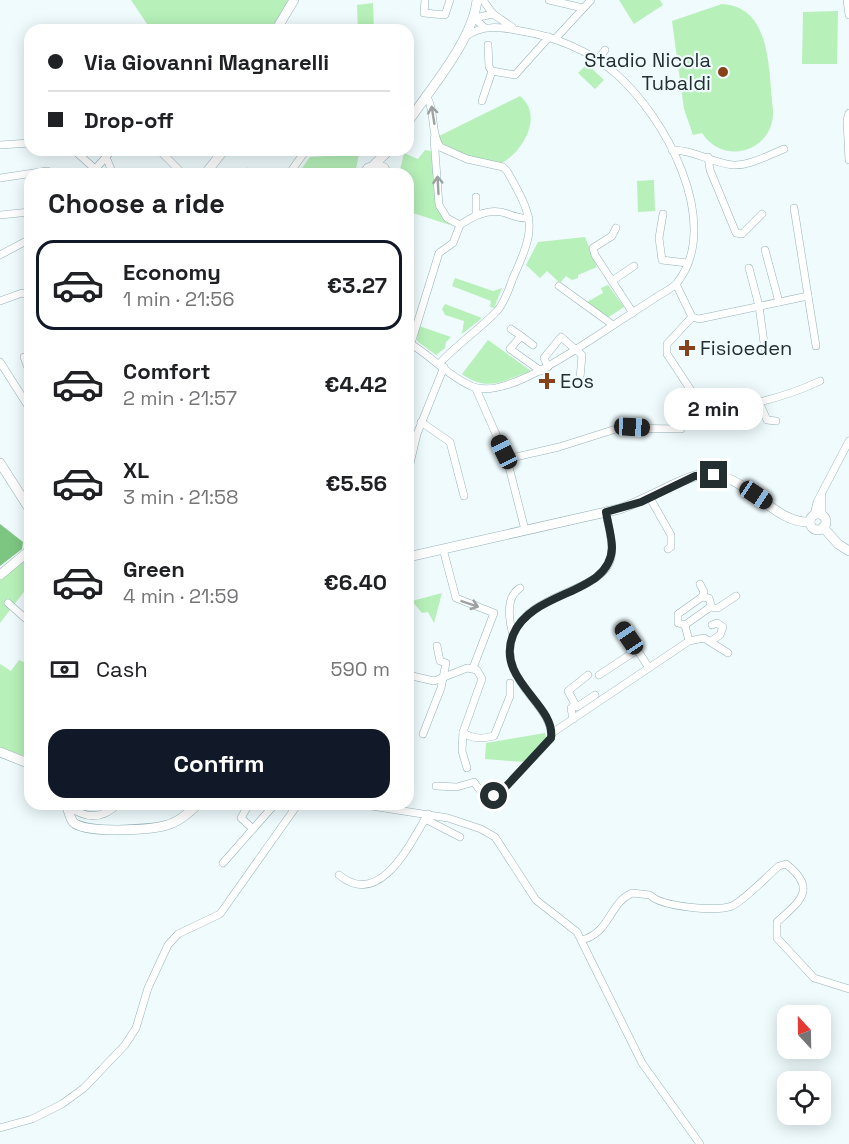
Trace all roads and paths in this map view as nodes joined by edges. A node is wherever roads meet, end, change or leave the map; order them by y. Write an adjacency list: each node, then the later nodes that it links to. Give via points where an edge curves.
1 (294, 0): 14 (main road)
2 (425, 0): 3 (street, via 424,13 445,15)
3 (450, 0)
4 (477, 0): 13 (main road)
5 (483, 0): 11 (street)
6 (549, 0): 9 (street)
7 (591, 0): 10 (street)
8 (847, 0): 12 (street)
9 (560, 2): 10 (street)
10 (583, 8): 17 (street)
11 (493, 15): 13 (street); 16 (street)
12 (849, 15)
13 (474, 18): 15 (street); 18 (main road)
14 (280, 24)
15 (484, 27): 16 (street); 18 (street)
16 (517, 30): 17 (street)
17 (552, 38): 21 (street); 22 (street, via 515,75)
18 (463, 39): 23 (main road)
19 (488, 45): 22 (street)
20 (605, 50): 21 (street)
21 (597, 61): 31 (street, via 628,86)
22 (492, 71): 24 (street)
23 (426, 95): 25 (main road); 27 (street, one-way to 23, via 432,105)
24 (482, 101)
25 (414, 113)
26 (849, 113): 37 (street)
27 (435, 136): 54 (street, via 440,147 507,171); 55 (street, one-way to 27, via 447,218 439,205)
28 (24, 143): 29 (street)
29 (0, 145)
30 (784, 149): 36 (street, via 736,165)
31 (672, 150): 36 (street, via 694,151); 60 (street, via 695,219 695,236)
32 (79, 156): 39 (street)
33 (169, 156): 42 (street)
34 (384, 156): 38 (main road)
35 (106, 157): 40 (street); 41 (street)
36 (708, 157): 51 (street, via 736,233 742,234)
37 (849, 160)
38 (374, 165): 43 (main road); 44 (main road)
39 (90, 168)
40 (96, 168)
41 (111, 168)
42 (178, 168)
43 (371, 168)
44 (379, 168)
45 (24, 174): 46 (street)
46 (0, 178)
47 (476, 197): 53 (street)
48 (794, 208): 67 (street)
49 (24, 213): 52 (street)
50 (663, 214): 60 (street, via 659,242 662,260)
51 (762, 214)
52 (0, 215)
53 (476, 215): 54 (street, via 491,211); 55 (street)
54 (529, 218): 83 (street, via 529,244 499,309 462,339)
55 (460, 225): 74 (street, via 451,246 439,253)
56 (615, 228): 63 (street, via 612,236 593,248)
57 (24, 242): 59 (street)
58 (765, 250): 69 (street)
59 (0, 255)
60 (687, 263): 64 (street)
61 (634, 266): 63 (street)
62 (749, 268): 70 (street)
63 (612, 281): 71 (street)
64 (676, 284): 71 (street); 72 (street)
65 (559, 286): 73 (street)
66 (24, 294): 68 (street)
67 (808, 296): 69 (street); 79 (street)
68 (0, 301)
69 (779, 302): 70 (street)
70 (759, 306): 72 (street, via 699,319); 81 (street)
71 (633, 313): 73 (street)
72 (692, 317): 90 (street, via 667,344 668,354 694,399 709,407)
73 (613, 325): 80 (street)
74 (414, 327)
75 (511, 329): 76 (street)
76 (521, 336): 77 (street); 85 (street, via 510,349)
77 (533, 345)
78 (414, 346): 83 (street)
79 (816, 346)
80 (577, 349): 84 (street); 84 (street, via 561,337 544,358); 86 (street, via 582,356)
81 (765, 350)
82 (0, 362): 89 (street)
83 (441, 365): 88 (street); 92 (street)
84 (548, 367): 85 (street)
85 (541, 371): 88 (street, via 494,388)
86 (580, 378)
87 (820, 381): 90 (street)
88 (476, 389): 96 (street)
89 (24, 398)
90 (759, 402): 91 (street, via 767,420)
91 (776, 421)
92 (421, 422): 95 (street); 98 (street, via 450,442)
93 (681, 429): 96 (street, via 619,428)
94 (849, 441): 102 (street)
95 (414, 449)
96 (507, 459): 104 (street)
97 (0, 463): 100 (main road)
98 (464, 496)
99 (650, 498): 101 (main road); 102 (main road, via 695,476 714,475 744,486 790,519); 106 (street, via 671,535 672,547)
100 (24, 501)
101 (606, 512): 104 (main road); 121 (street, via 612,547 600,576 532,610)
102 (815, 518): 103 (main road, via 825,522); 103 (main road, via 814,528)
103 (823, 527): 107 (main road)
104 (525, 531): 105 (main road)
105 (442, 549): 109 (main road); 127 (street, one-way to 127, via 456,598 494,613)
106 (668, 549)
107 (849, 551)
108 (24, 555): 110 (main road)
109 (414, 556)
110 (0, 575)
111 (700, 584): 114 (street)
112 (520, 588): 121 (street, via 510,604)
113 (736, 596): 116 (street, via 718,608)
114 (702, 597): 116 (street, via 709,598); 118 (street, via 678,614 678,623)
115 (8, 603): 117 (street)
116 (709, 608): 118 (street)
117 (24, 617)
118 (685, 625): 122 (street)
119 (621, 626): 125 (street)
120 (712, 626): 123 (street, via 717,623 723,627)
121 (513, 635): 139 (street, via 516,674 549,724)
122 (689, 641): 123 (street); 128 (street)
123 (711, 641): 126 (street)
124 (436, 646): 132 (street, via 440,661 446,663)
125 (637, 650): 128 (street); 130 (street)
126 (728, 653)
127 (473, 668): 132 (street); 137 (street, via 482,679)
128 (649, 668): 136 (street)
129 (588, 675): 135 (street, via 568,691)
130 (599, 675)
131 (414, 677): 132 (street, via 426,681)
132 (441, 678): 138 (street, via 441,688)
133 (510, 683): 137 (street, via 510,696 494,736 477,738)
134 (595, 695): 135 (street, via 577,707)
135 (575, 704): 136 (street)
136 (573, 719): 139 (street)
137 (463, 732): 142 (street, via 462,751)
138 (423, 734)
139 (551, 736): 143 (street, via 494,796 474,782 457,787)
140 (0, 752): 141 (main road)
141 (24, 762)
142 (467, 768)
143 (436, 786)
144 (69, 810): 147 (main road, via 80,826 115,829 168,825)
145 (75, 810): 146 (street, via 96,817)
146 (112, 810)
147 (191, 810)
148 (246, 810): 153 (street, via 241,818)
149 (270, 810): 153 (street)
150 (294, 810): 159 (street, via 228,904 213,918 178,934 168,945 132,1036 84,1088 53,1110)
151 (390, 810): 152 (street)
152 (426, 817): 154 (street); 156 (street, via 397,862 374,885 348,883); 157 (street, via 465,823 495,837 536,900)
153 (253, 829): 155 (street)
154 (460, 837)
155 (223, 863)
156 (339, 875)
157 (582, 940): 158 (street, via 602,929 632,893 650,895 670,905 722,908 732,906 786,864 805,890 801,900 777,922 777,938 814,978); 160 (street, via 642,1063)
158 (849, 989)
159 (0, 1128)
160 (700, 1144)

